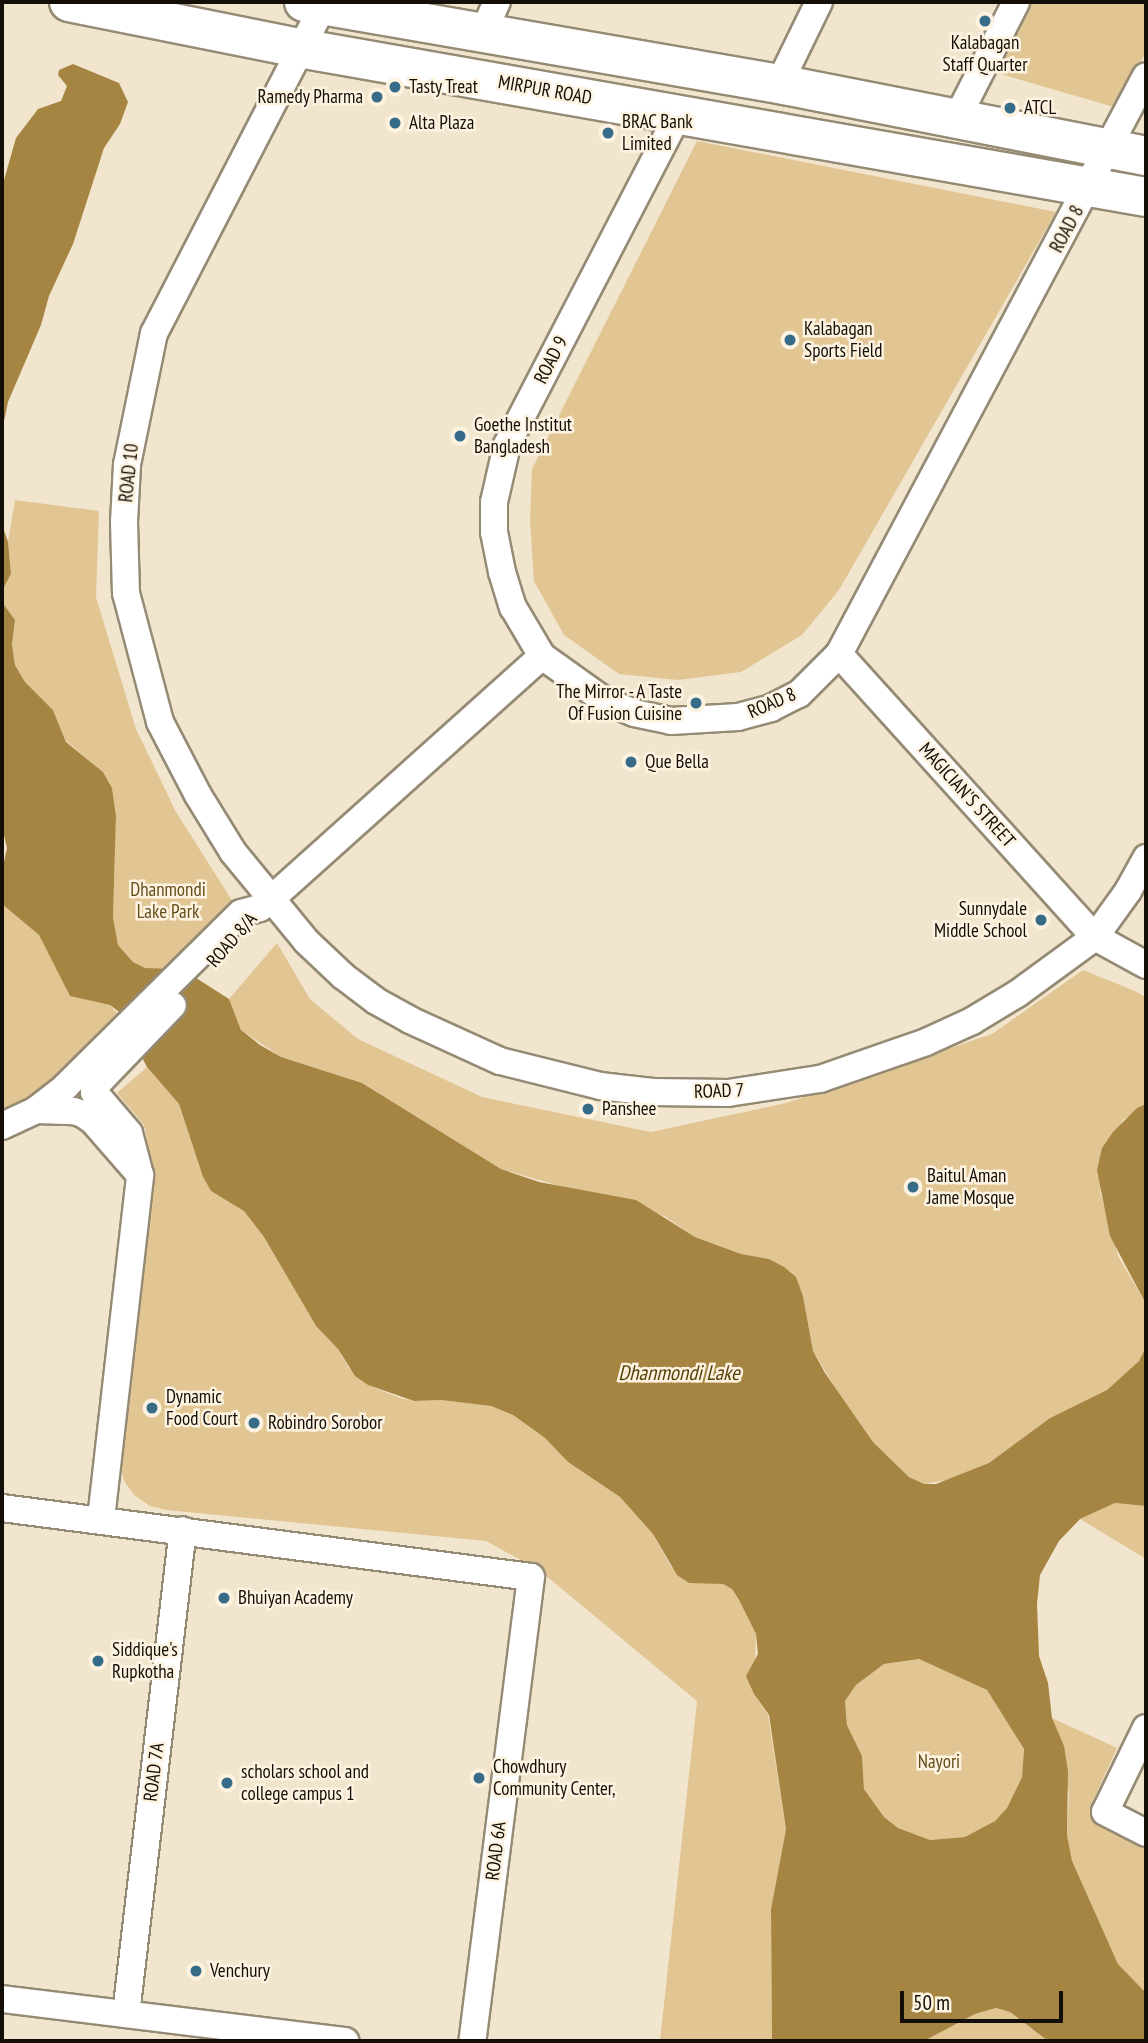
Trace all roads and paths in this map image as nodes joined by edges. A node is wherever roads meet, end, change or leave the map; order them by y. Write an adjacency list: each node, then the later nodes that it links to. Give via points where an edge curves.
1 (69, 2): 6 (highway, MIRPUR ROAD)
2 (819, 2): 8 (street)
3 (1016, 2): 10 (street)
4 (318, 3): 5 (highway); 6 (street, ROAD 10)
5 (490, 17): 8 (highway)
6 (299, 48): 9 (highway, MIRPUR ROAD); 18 (street, ROAD 10, via 154,333 127,465 124,522 126,593 160,722 233,852)
7 (1146, 76): 11 (street, ROAD 8)
8 (779, 84): 10 (highway)
9 (679, 113): 13 (highway, MIRPUR ROAD); 16 (street, ROAD 9, via 507,445 499,471 494,532 502,572 513,607)
10 (956, 120): 11 (highway)
11 (1108, 148): 12 (highway); 13 (street, ROAD 8)
12 (1146, 156)
13 (1090, 185): 14 (highway, MIRPUR ROAD); 15 (street, ROAD 8)
14 (1146, 197)
15 (839, 654): 16 (street, ROAD 8, via 799,694 771,708 738,717 671,721 605,701); 19 (street, MAGICIAN'S STREET)
16 (542, 656): 18 (street)
17 (1146, 858): 19 (street, ROAD 7)
18 (255, 912): 19 (street, ROAD 7, via 410,1020 500,1061 576,1082 653,1091 728,1093 820,1080 972,1021); 21 (street, ROAD 8/A)
19 (1095, 937): 20 (street, MAGICIAN'S STREET)
20 (1146, 965)
21 (87, 1079): 22 (street, ROAD 8/A); 24 (street, via 97,1098 129,1133)
22 (36, 1110): 23 (street, ROAD 8/A); 24 (street, ROAD 8/A, via 74,1111 93,1121)
23 (2, 1126)
24 (140, 1175): 26 (street)
25 (2, 1508): 26 (street)
26 (101, 1519): 27 (street)
27 (183, 1530): 31 (street, ROAD 7A); 34 (street, ROAD 6A, via 531,1577)
28 (1146, 1728): 29 (street, via 1105,1812)
29 (1146, 1833)
30 (2, 1999): 31 (street)
31 (126, 2014): 32 (street)
32 (161, 2030): 33 (street)
33 (345, 2041)
34 (472, 2041)

